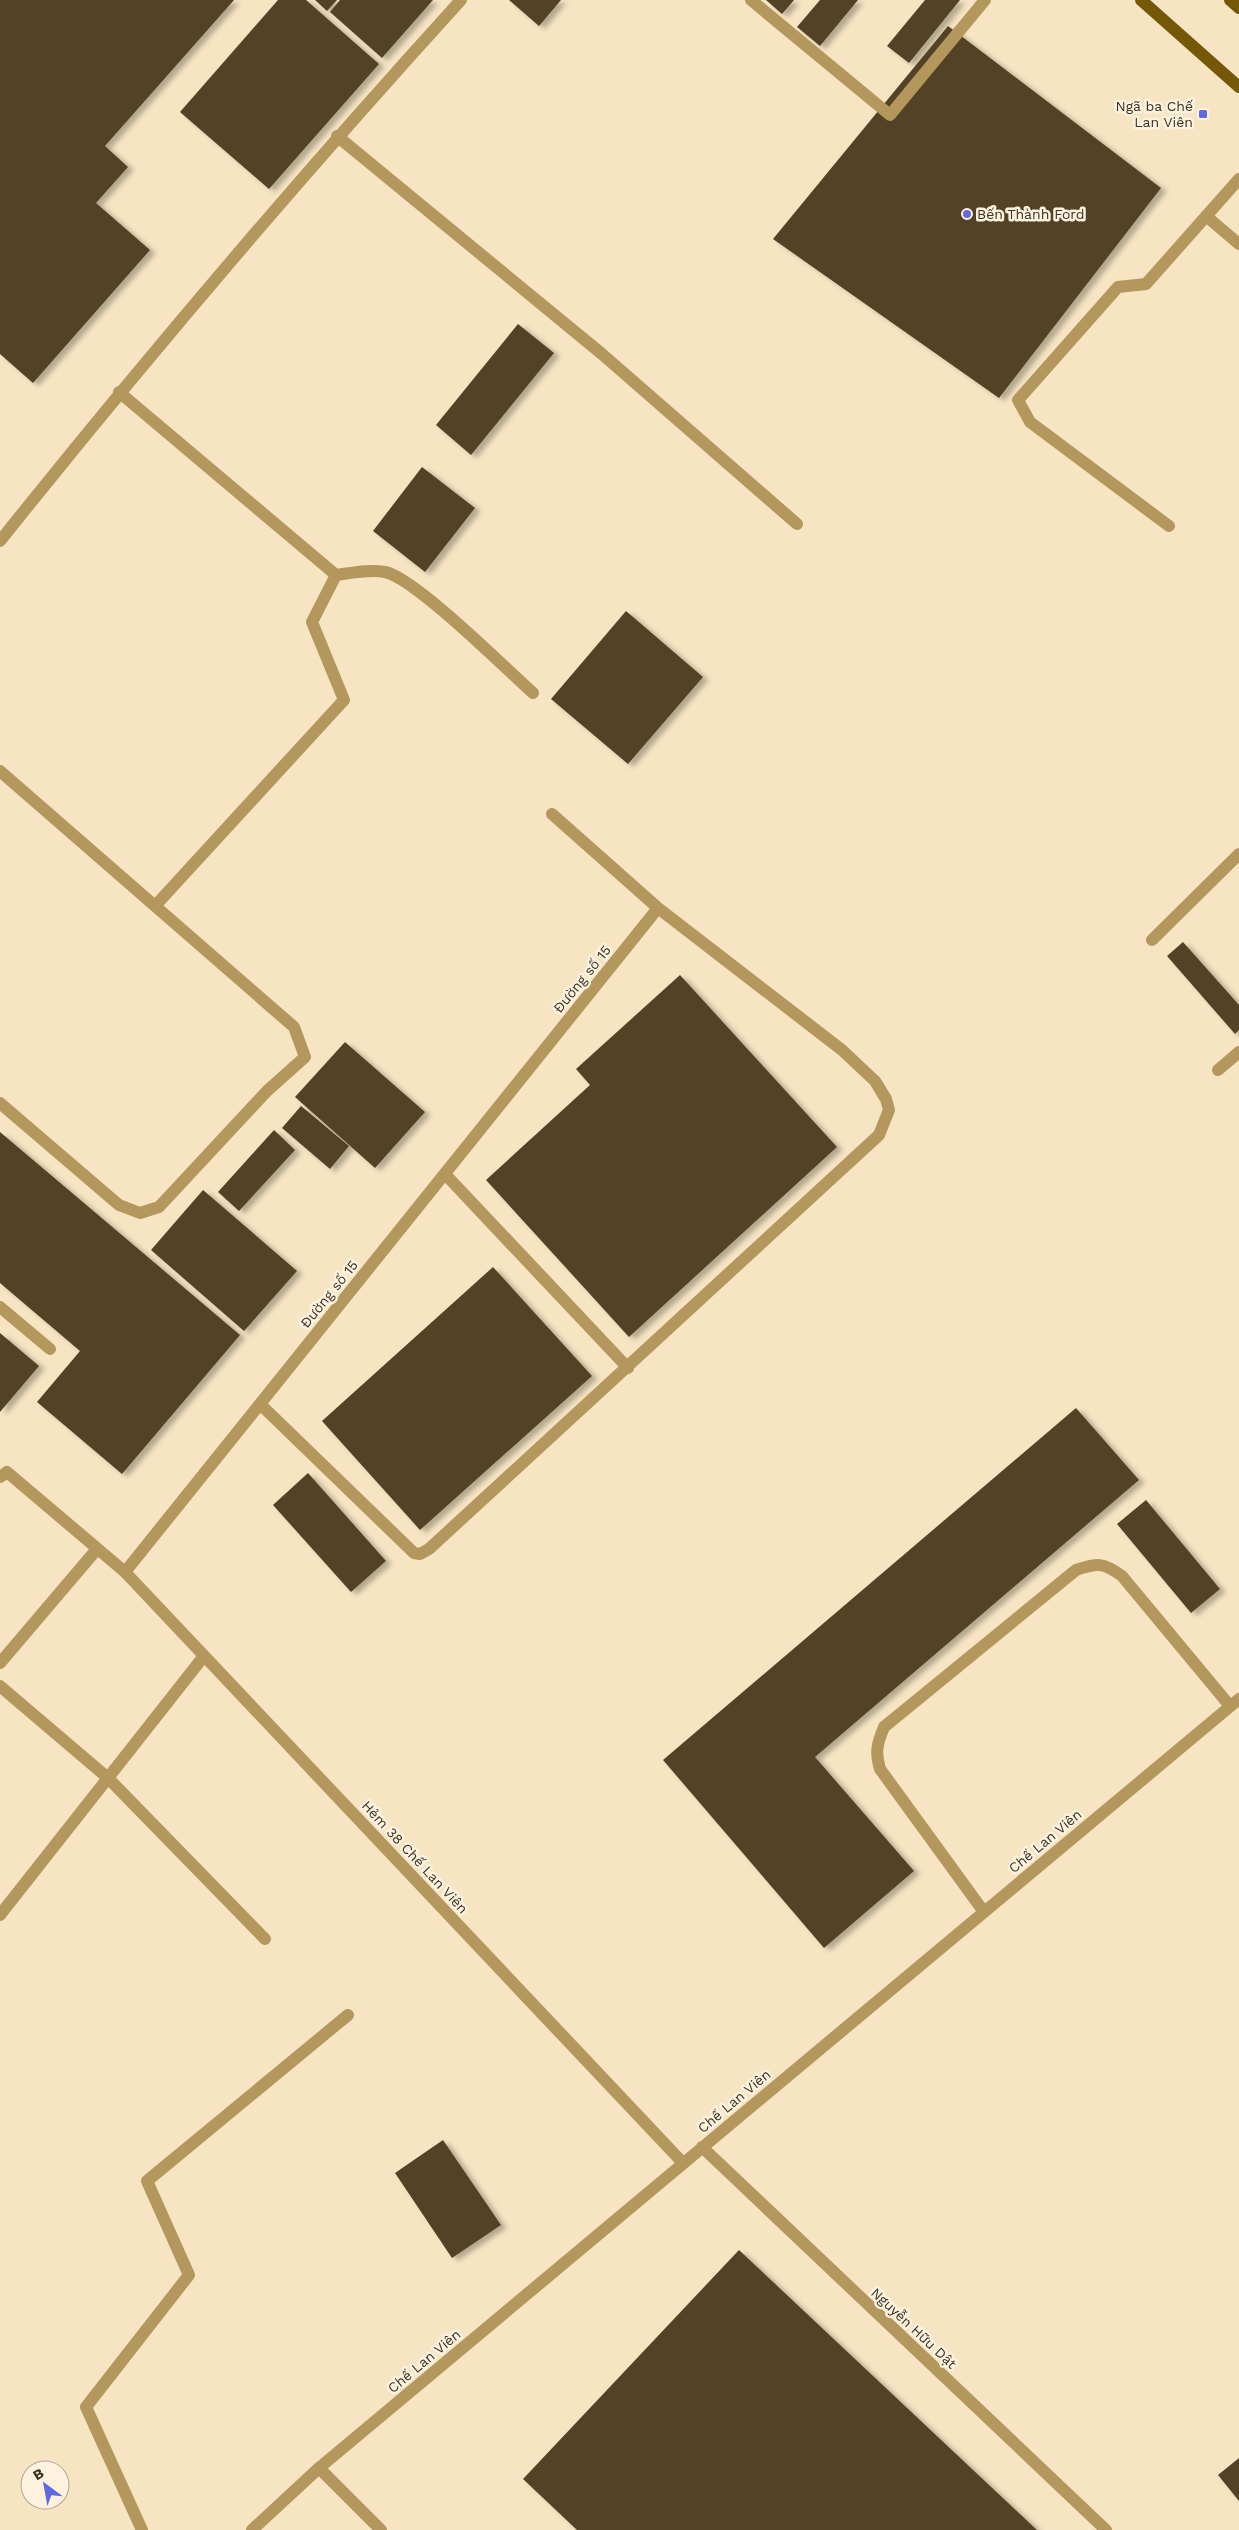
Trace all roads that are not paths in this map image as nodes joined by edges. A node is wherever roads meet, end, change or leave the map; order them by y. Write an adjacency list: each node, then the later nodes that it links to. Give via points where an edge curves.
1 (460, 0): 8 (street)
2 (751, 0): 3 (street, via 890,115)
3 (985, 0)
4 (1141, 0): 7 (main road)
5 (1230, 0): 6 (main road)
6 (1239, 8)
7 (1239, 87)
8 (337, 136): 12 (street); 13 (street, via 602,354)
9 (1239, 179): 10 (street)
10 (1206, 216): 11 (street); 14 (street, via 1146,284 1118,287 1018,400 1030,422)
11 (1239, 244)
12 (119, 392): 15 (street); 16 (street)
13 (798, 524)
14 (1169, 526)
15 (0, 541)
16 (336, 575): 17 (street, via 386,572 399,578 427,598); 21 (street, via 312,622 344,700)
17 (533, 693)
18 (0, 771): 21 (street)
19 (552, 814): 22 (street)
20 (1239, 854): 23 (street)
21 (155, 906): 26 (street, via 294,1027 305,1057 267,1091 159,1207 140,1213 118,1205)
22 (658, 908): 27 (street, Đường số 15); 30 (street, via 842,1050 875,1082 886,1099 888,1110 879,1135)
23 (1152, 940)
24 (1239, 1052): 25 (street)
25 (1218, 1070)
26 (0, 1103)
27 (445, 1174): 30 (street); 31 (street, Đường số 15)
28 (0, 1307): 29 (street)
29 (50, 1349)
30 (628, 1368): 31 (street, via 420,1554 414,1553)
31 (260, 1404): 34 (street, Đường số 15)
32 (0, 1477): 33 (street, via 7,1472)
33 (97, 1549): 34 (street); 36 (street)
34 (125, 1572): 35 (street, Hẻm 38 Chế Lan Viên)
35 (204, 1656): 39 (street); 45 (street, Hẻm 38 Chế Lan Viên)
36 (0, 1663)
37 (0, 1686): 39 (street)
38 (1235, 1702): 40 (street, Chế Lan Viên); 40 (street, via 1122,1576 1108,1566 1094,1564 1076,1570 884,1728 876,1745 880,1769)
39 (108, 1778): 41 (street); 42 (street)
40 (984, 1912): 44 (street, Chế Lan Viên)
41 (0, 1915)
42 (265, 1939)
43 (348, 2015): 47 (street, via 147,2181 189,2275 86,2407)
44 (702, 2148): 45 (street, Chế Lan Viên); 50 (street, Nguyễn Hữu Dật)
45 (683, 2163): 46 (street, Chế Lan Viên)
46 (319, 2468): 48 (street, Chế Lan Viên); 49 (street)
47 (142, 2530)
48 (252, 2530)
49 (381, 2530)
50 (1106, 2530)

